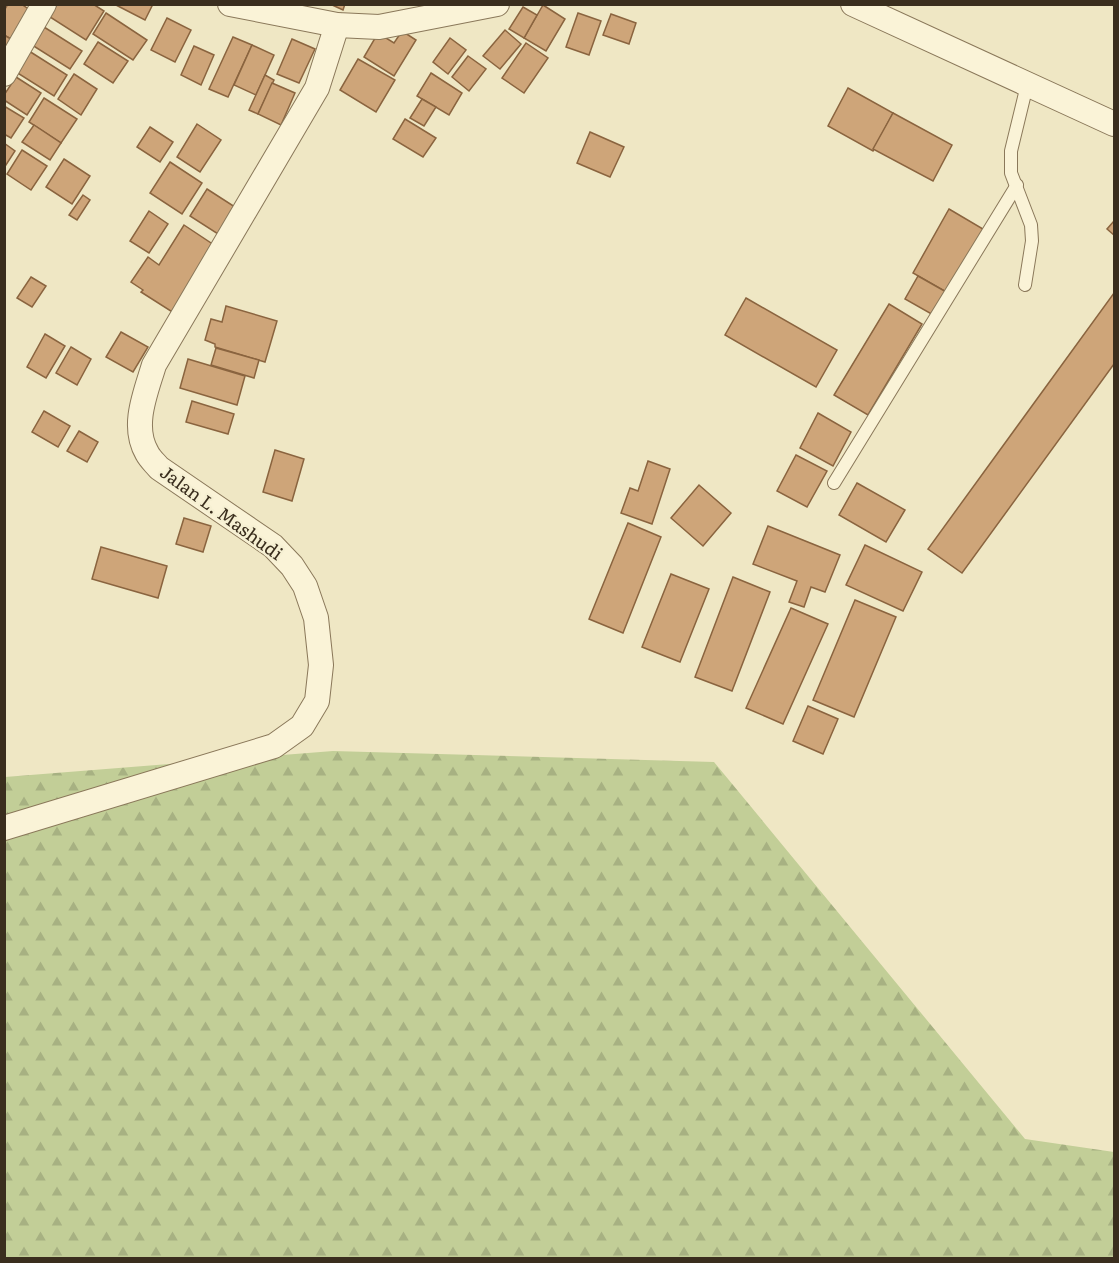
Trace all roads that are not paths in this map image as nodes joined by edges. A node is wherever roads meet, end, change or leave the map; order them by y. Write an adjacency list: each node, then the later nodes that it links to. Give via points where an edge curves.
1 (44, 4): 6 (street)
2 (230, 4): 5 (street)
3 (497, 4): 5 (street, via 378,27)
4 (853, 4): 7 (street)
5 (337, 25): 12 (street, Jalan L. Mashudi, via 316,88 154,365 140,415 140,435 159,468 273,546 305,585 316,618 321,664 317,701 302,726 274,746)
6 (4, 74)
7 (1027, 85): 8 (street); 9 (lane, via 1011,151 1011,172)
8 (1114, 124)
9 (1017, 185): 10 (lane, via 1032,241); 11 (lane)
10 (1025, 285)
11 (834, 483)
12 (4, 828)

